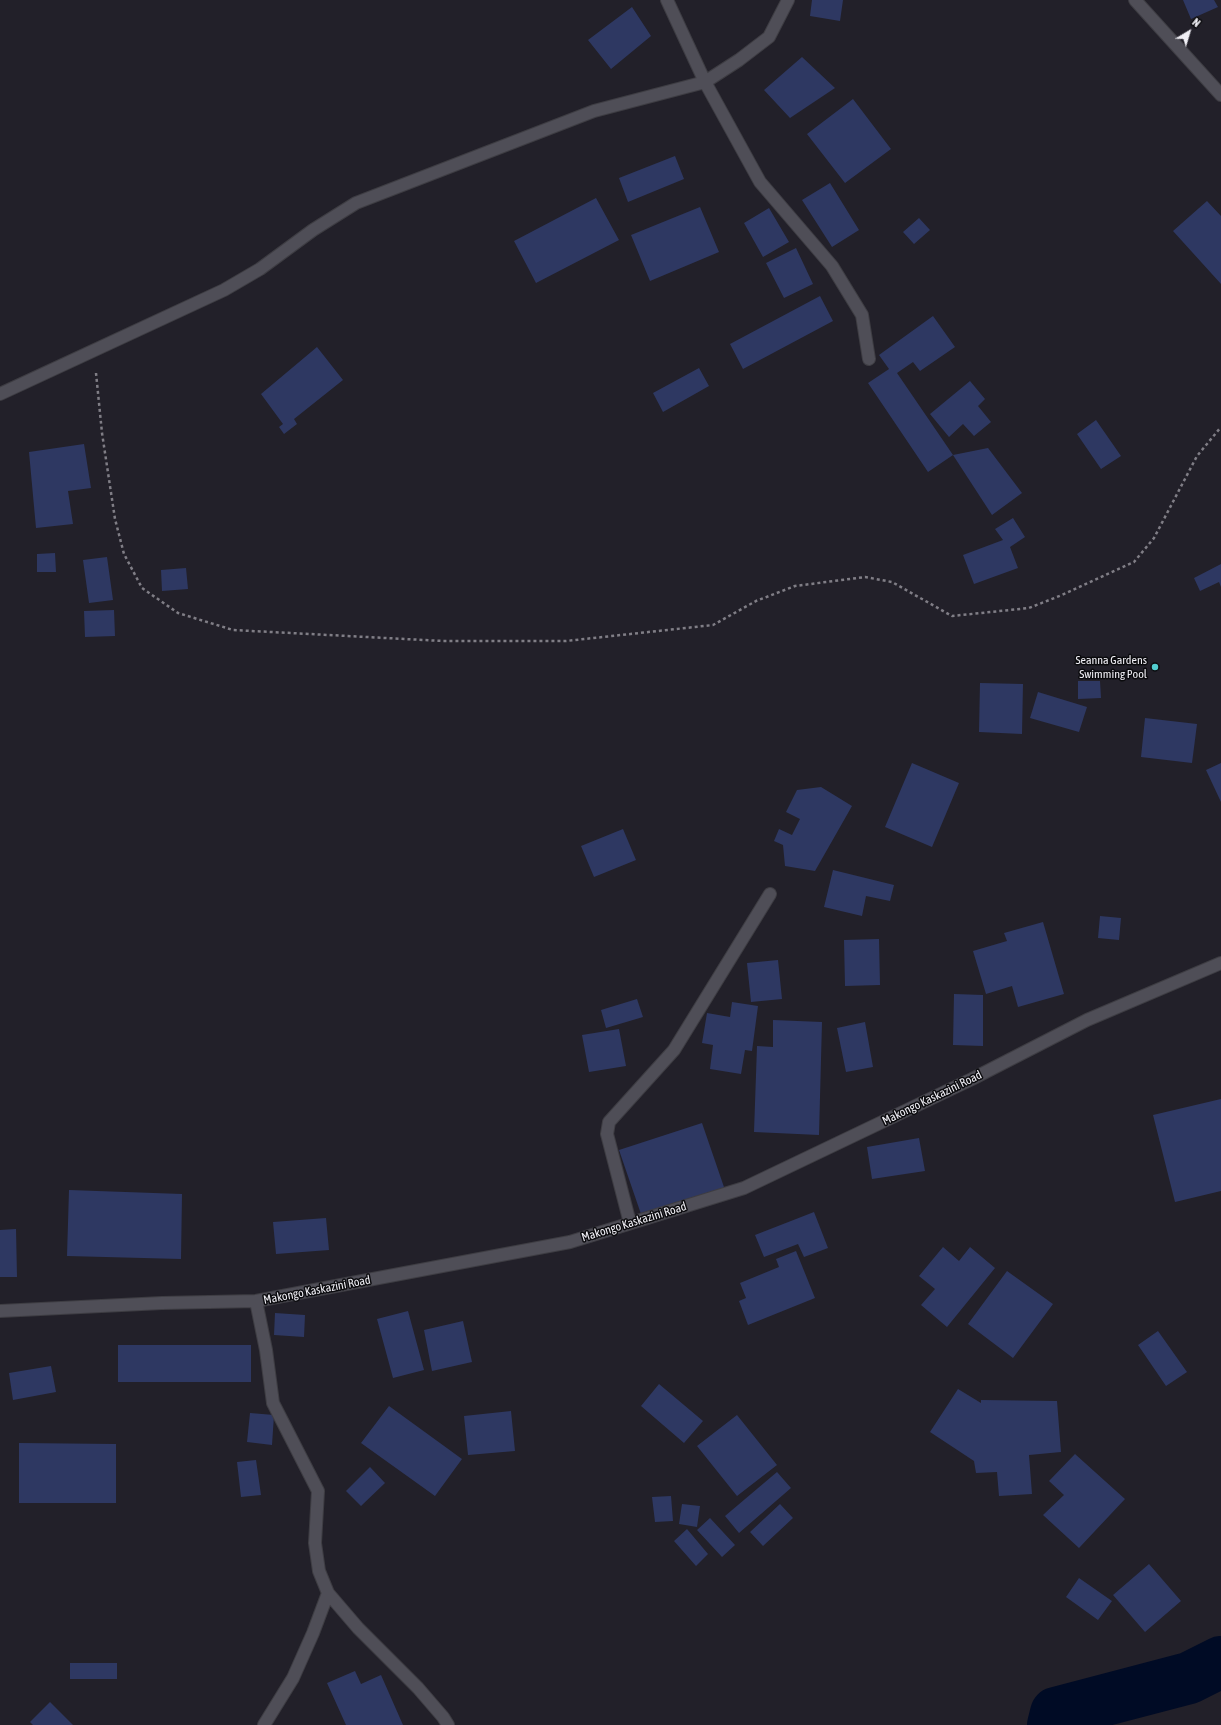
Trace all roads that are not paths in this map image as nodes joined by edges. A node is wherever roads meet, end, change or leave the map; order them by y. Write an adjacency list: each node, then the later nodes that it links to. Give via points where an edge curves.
1 (667, 0): 4 (street)
2 (788, 0): 4 (street, via 769,37)
3 (1135, 0): 5 (street)
4 (705, 82): 6 (street, via 760,182 832,266 862,315); 7 (street, via 594,111 356,203 313,230 260,269 224,290)
5 (1221, 95)
6 (869, 359)
7 (0, 394)
8 (770, 894): 10 (street, via 674,1050 609,1122 607,1134)
9 (1221, 964): 10 (street, Makongo Kaskazini Road, via 1087,1020 972,1079 744,1188)
10 (630, 1223): 11 (street, Makongo Kaskazini Road, via 570,1242)
11 (256, 1301): 12 (street, Makongo Kaskazini Road); 13 (street, via 273,1403 318,1491 315,1543 319,1571)
12 (0, 1311)
13 (328, 1593): 14 (street, via 293,1678); 15 (street, via 358,1628 418,1688)
14 (264, 1725)
15 (448, 1725)

